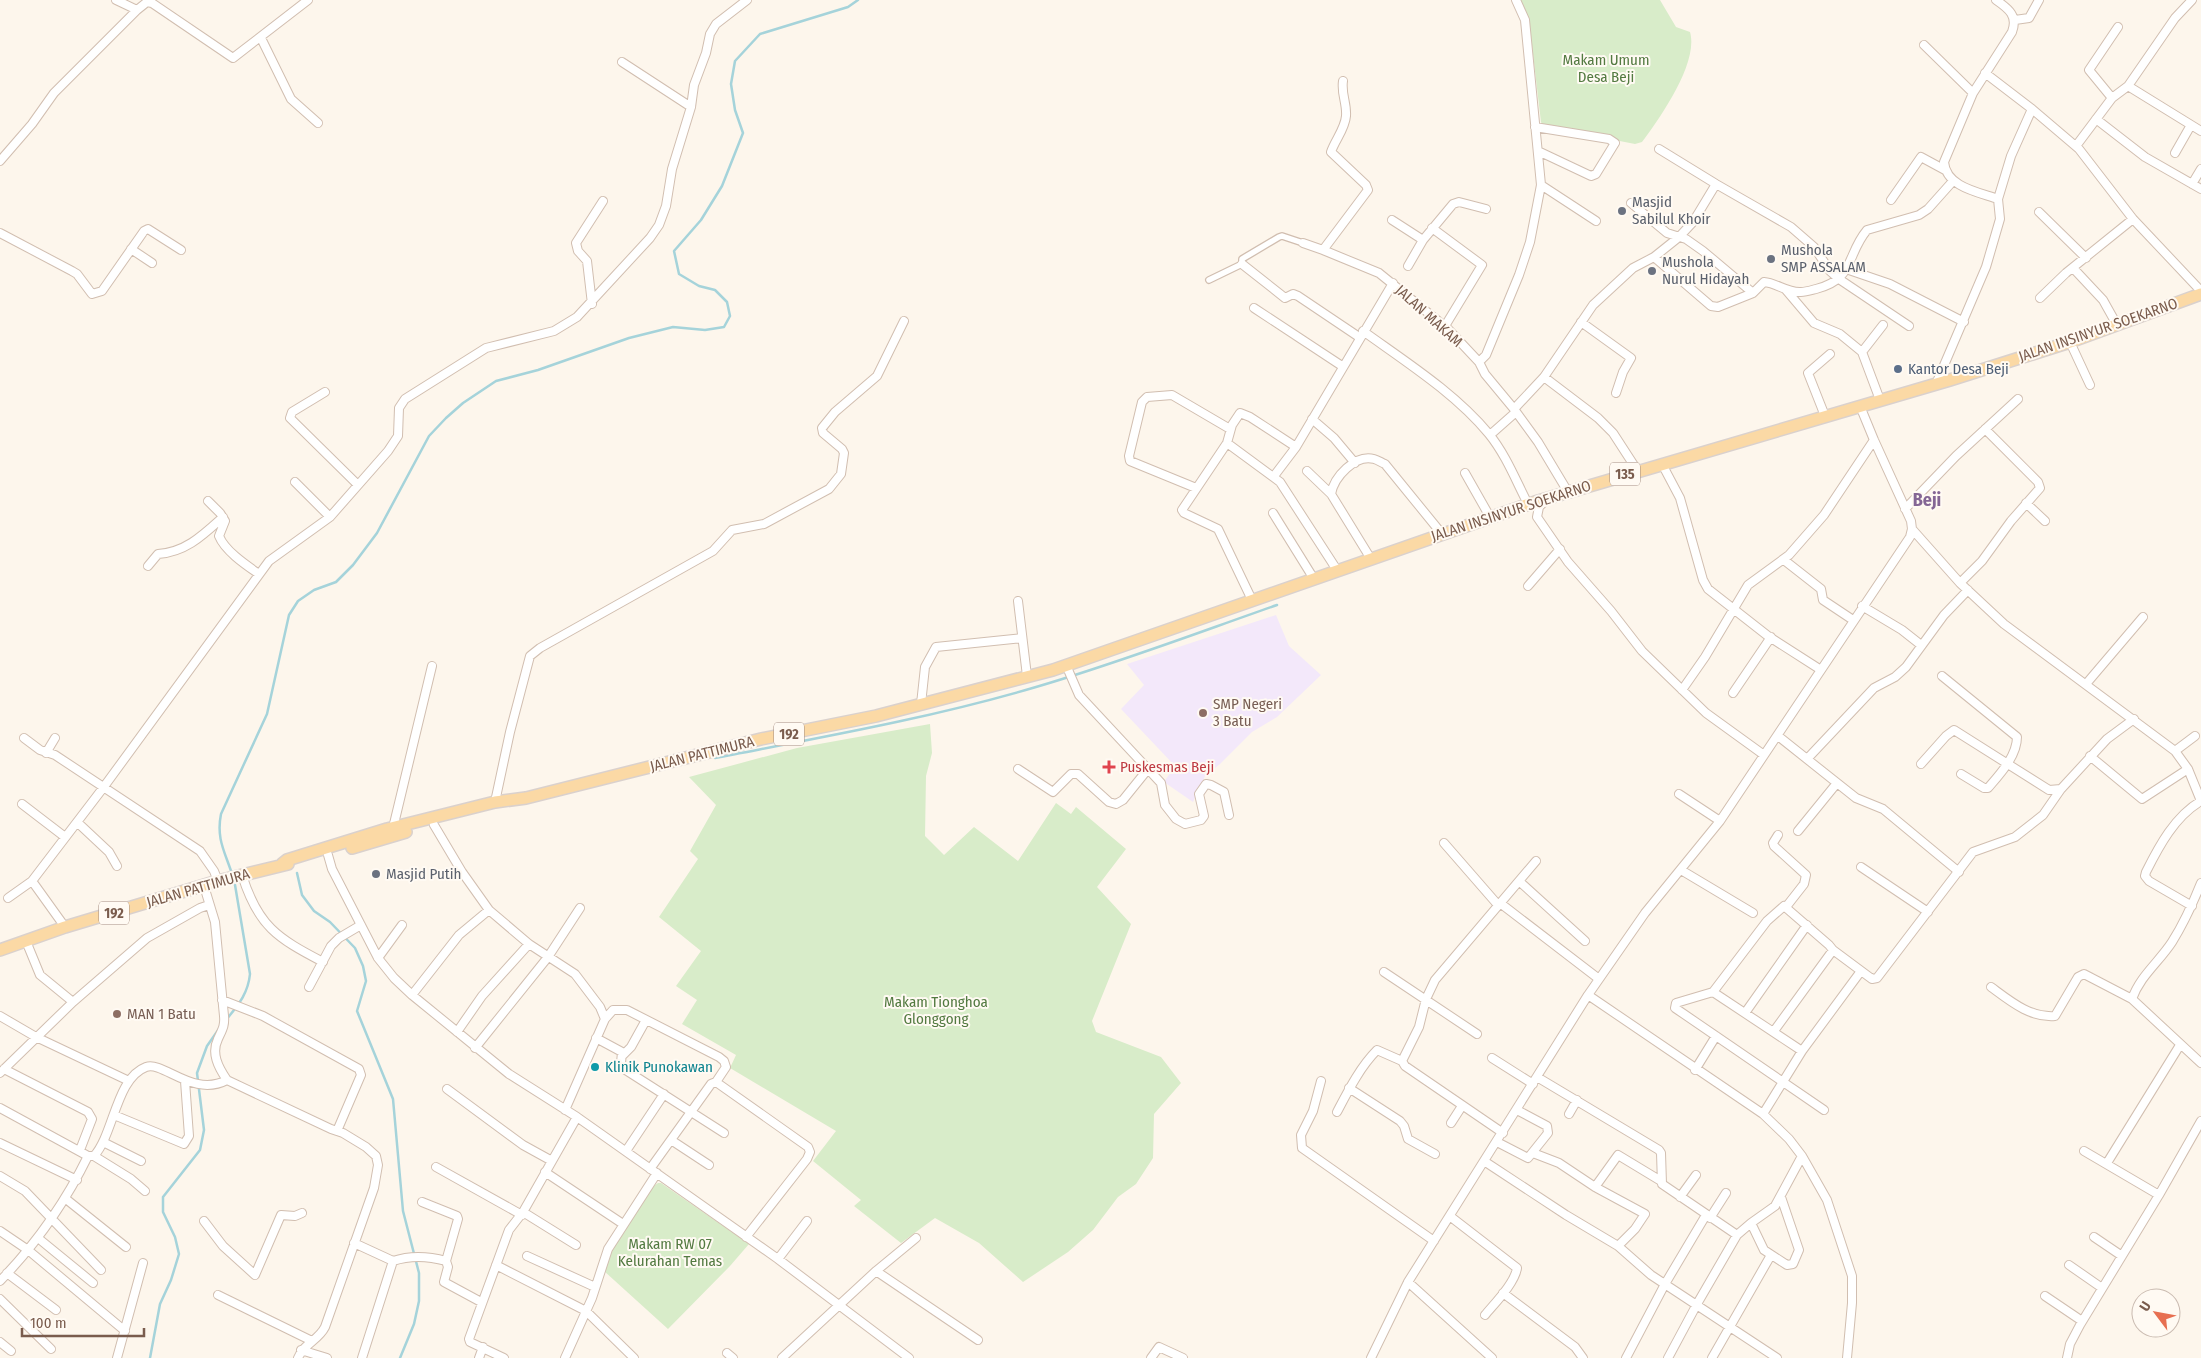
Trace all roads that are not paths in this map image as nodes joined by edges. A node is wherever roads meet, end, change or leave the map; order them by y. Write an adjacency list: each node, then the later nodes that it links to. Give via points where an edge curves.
1 (116, 0): 8 (street)
2 (308, 0): 11 (street)
3 (747, 0): 19 (street, via 716,24 710,34 694,84)
4 (1516, 0): 24 (street, via 1525,20)
5 (1996, 0): 9 (street, via 2011,12)
6 (2039, 0): 9 (street, via 2029,18)
7 (2192, 0): 16 (street, via 2175,18)
8 (137, 10): 11 (street, via 147,2 152,3 229,58 240,54); 30 (street, via 54,93)
9 (2015, 20): 14 (street, via 2012,32)
10 (2118, 27): 18 (street, via 2089,70)
11 (260, 38): 22 (street, via 291,99)
12 (1924, 45): 17 (street)
13 (622, 62): 19 (street)
14 (1985, 73): 17 (street); 20 (street)
15 (1343, 81): 54 (street, via 1346,117 1331,152 1368,190)
16 (2128, 86): 18 (street); 23 (street)
17 (1973, 93): 32 (street, via 1945,157)
18 (2112, 98): 21 (street)
19 (691, 107): 69 (street, via 659,225)
20 (2032, 109): 26 (street); 38 (street, via 2011,156)
21 (2096, 119): 26 (street); 35 (street, via 2145,157)
22 (318, 123)
23 (2191, 125): 25 (street); 29 (street)
24 (1535, 127): 28 (street); 28 (street, via 1609,139 1615,143 1596,174 1591,176)
25 (2201, 131)
26 (2076, 146): 44 (street)
27 (1659, 148): 34 (street)
28 (1538, 150): 36 (street)
29 (2174, 153)
30 (0, 161)
31 (2201, 169): 35 (street)
32 (1945, 170): 33 (street); 39 (street, via 1921,157)
33 (1953, 182): 38 (street); 61 (street, via 1928,210 1867,230)
34 (1716, 184): 49 (street); 62 (street, via 1792,227 1814,247)
35 (2192, 184): 37 (street)
36 (1541, 185): 46 (street); 82 (street, via 1530,242 1519,275 1486,355)
37 (2201, 189)
38 (1998, 199): 73 (street, via 2000,219 1986,267)
39 (1891, 200)
40 (602, 201): 69 (street, via 576,243 587,262)
41 (1631, 203): 49 (street, via 1667,233)
42 (1486, 209): 47 (street, via 1456,202)
43 (2039, 212): 56 (street)
44 (2133, 219): 56 (street); 66 (street)
45 (1392, 220): 50 (street)
46 (1596, 221)
47 (1432, 228): 50 (street); 75 (street, via 1482,265)
48 (0, 233): 52 (street, via 77,274 92,294 102,292)
49 (1679, 237): 55 (street); 67 (street, via 1703,251)
50 (1423, 240): 59 (street)
51 (1304, 243): 54 (street, JALAN MAKAM); 58 (street, via 1282,236 1242,259)
52 (131, 249): 53 (street, via 148,229); 57 (street)
53 (181, 250)
54 (1323, 250): 64 (street, JALAN MAKAM, via 1371,268)
55 (1654, 257): 67 (street, via 1711,306 1718,308); 72 (street, via 1625,275 1593,305)
56 (2086, 258): 60 (street)
57 (152, 264)
58 (1242, 264): 63 (street); 78 (street, via 1285,298 1293,294 1298,296)
59 (1408, 266)
60 (2073, 268): 68 (street); 77 (street, via 2103,300)
61 (1846, 269): 62 (street); 73 (street, via 1890,284)
62 (1839, 279): 65 (street, via 1830,285 1801,292); 76 (street)
63 (1209, 280)
64 (1393, 283): 75 (street, JALAN MAKAM); 78 (street)
65 (1786, 290): 67 (street, via 1764,282); 80 (street, via 1814,322 1840,334)
66 (2201, 292): 77 (main road, JALAN INSINYUR SOEKARNO / 135)
67 (1753, 293)
68 (2040, 298)
69 (592, 304): 108 (street, via 554,330 486,348 405,399 398,408 398,436)
70 (1254, 308): 83 (street)
71 (904, 321): 175 (street, via 877,376 835,412 822,428 823,433 844,453 841,474 829,489 764,524 732,530 713,551 530,656)
72 (1581, 322): 84 (street); 88 (street, via 1631,358)
73 (1964, 322): 85 (street)
74 (1883, 325): 80 (street)
75 (1445, 326): 82 (street, JALAN MAKAM)
76 (1909, 326)
77 (2117, 326): 79 (main road, JALAN INSINYUR SOEKARNO / 135)
78 (1361, 334): 83 (street); 97 (street, via 1449,396)
79 (2070, 342): 85 (main road, JALAN INSINYUR SOEKARNO / 135); 86 (street)
80 (1862, 352): 90 (street)
81 (1830, 354): 93 (street, via 1808,373)
82 (1479, 362): 92 (street, JALAN MAKAM)
83 (1342, 366): 94 (street)
84 (1544, 377): 92 (street); 103 (street, via 1598,418 1613,433)
85 (1936, 384): 90 (main road, JALAN INSINYUR SOEKARNO / 135)
86 (2090, 385)
87 (325, 392): 108 (street, via 292,412 290,418)
88 (1616, 393)
89 (2018, 399): 95 (street)
90 (1880, 400): 91 (main road, JALAN INSINYUR SOEKARNO / 135)
91 (1860, 406): 93 (main road, JALAN INSINYUR SOEKARNO / 135); 98 (street)
92 (1515, 410): 97 (street); 110 (street, JALAN MAKAM)
93 (1825, 416): 102 (main road, JALAN INSINYUR SOEKARNO / 135)
94 (1312, 419): 100 (street); 101 (street)
95 (1986, 429): 114 (street, via 2038,482 2040,488); 116 (street)
96 (1230, 430): 99 (street); 100 (street, via 1238,414 1243,412); 109 (street, via 1172,395 1147,397 1142,402 1130,461)
97 (1490, 435): 115 (street)
98 (1874, 440): 116 (street); 126 (street, via 1824,515)
99 (1227, 443): 106 (street); 109 (street)
100 (1296, 447): 106 (street)
101 (1356, 463): 111 (street, via 1339,476); 123 (street, via 1373,459 1385,464)
102 (1662, 464): 103 (main road, JALAN INSINYUR SOEKARNO / 135); 137 (street, via 1680,498 1703,580 1715,595)
103 (1638, 470): 110 (main road, JALAN INSINYUR SOEKARNO / 135)
104 (1306, 471): 111 (street)
105 (1464, 473): 120 (street)
106 (1274, 476): 128 (street)
107 (296, 482): 119 (street)
108 (358, 486): 119 (street)
109 (1196, 488): 134 (street, via 1182,512 1218,529)
110 (1568, 492): 112 (main road, JALAN INSINYUR SOEKARNO / 135)
111 (1331, 494): 125 (street)
112 (1548, 498): 115 (main road, JALAN INSINYUR SOEKARNO / 135); 124 (street, via 1539,507 1537,516)
113 (208, 501): 118 (street)
114 (2026, 503): 121 (street); 131 (street, via 1988,554)
115 (1528, 504): 120 (main road, JALAN INSINYUR SOEKARNO / 135)
116 (1905, 508): 122 (street)
117 (1273, 513): 130 (street)
118 (223, 517): 127 (street, via 183,549 158,554); 129 (street, via 225,521 219,538)
119 (330, 517): 129 (street, via 280,552)
120 (1490, 517): 123 (main road, JALAN INSINYUR SOEKARNO / 135)
121 (2045, 521)
122 (1912, 529): 131 (street); 136 (street, via 1899,556)
123 (1442, 534): 125 (main road, JALAN INSINYUR SOEKARNO / 135)
124 (1560, 550): 132 (street); 150 (street, via 1642,651)
125 (1371, 558): 128 (main road, JALAN INSINYUR SOEKARNO / 135)
126 (1784, 560): 137 (street, via 1750,583); 139 (street, via 1821,589 1824,601)
127 (148, 566)
128 (1337, 570): 130 (main road, JALAN INSINYUR SOEKARNO / 135)
129 (259, 574): 170 (street)
130 (1314, 578): 134 (main road, JALAN INSINYUR SOEKARNO / 135)
131 (1960, 583): 133 (street)
132 (1528, 586)
133 (1968, 590): 142 (street); 149 (street, via 2004,624)
134 (1252, 600): 146 (main road, JALAN INSINYUR SOEKARNO / 135)
135 (1018, 601): 141 (street)
136 (1862, 606): 139 (street); 142 (street)
137 (1735, 608): 140 (street); 150 (street)
138 (2143, 616): 149 (street)
139 (1853, 620): 145 (street)
140 (1770, 637): 145 (street); 151 (street)
141 (1022, 638): 147 (street); 152 (street, via 936,648 928,658 923,676)
142 (1921, 645): 162 (street, via 1906,667 1874,688)
143 (432, 666): 181 (street)
144 (1053, 670): 146 (main road, JALAN INSINYUR SOEKARNO / 135); 147 (main road, JALAN PATTIMURA / 192)
145 (1821, 670): 154 (street)
146 (1069, 672): 166 (street, via 1086,704)
147 (1027, 676): 152 (main road, JALAN PATTIMURA / 192)
148 (1942, 676): 164 (street, via 2017,737 2016,748)
149 (2086, 684): 153 (street)
150 (1682, 690): 160 (street, via 1706,713)
151 (1733, 693)
152 (921, 704): 173 (main road, JALAN PATTIMURA / 192, via 761,739)
153 (2134, 719): 158 (street); 161 (street)
154 (1778, 736): 160 (street); 162 (street)
155 (2195, 736): 158 (street)
156 (24, 738): 159 (street)
157 (55, 738): 159 (street)
158 (2175, 751): 167 (street)
159 (46, 753): 170 (street, via 55,755)
160 (1764, 755): 178 (street)
161 (2090, 756): 167 (street, via 2142,799); 171 (street)
162 (1807, 759): 169 (street)
163 (1921, 764): 164 (street, via 1954,730)
164 (2007, 764): 168 (street, via 1988,788); 171 (street, via 2049,790)
165 (1018, 769): 166 (street, via 1053,792 1071,774 1078,774 1109,802 1116,804)
166 (1148, 769): 177 (street, via 1161,783 1164,802 1179,822 1188,824 1204,816 1199,794 1206,784 1224,792)
167 (2188, 769): 174 (street)
168 (1961, 774)
169 (1836, 783): 182 (street); 192 (street, via 1856,798 1883,809)
170 (103, 788): 179 (street); 193 (street, via 202,853 214,871)
171 (2061, 789): 192 (street, via 2043,815 2008,841 1974,852)
172 (1678, 794): 178 (street)
173 (526, 798): 175 (main road, JALAN PATTIMURA / 192); 180 (main road, JALAN PATTIMURA / 192, via 519,803)
174 (2201, 801): 201 (street, via 2192,806 2161,842 2145,876)
175 (494, 802): 181 (main road, JALAN PATTIMURA / 192)
176 (22, 804): 184 (street)
177 (1229, 815)
178 (1720, 821): 191 (street)
179 (77, 822): 184 (street); 189 (street, via 109,852)
180 (434, 826): 187 (main road, JALAN PATTIMURA / 192); 203 (street)
181 (393, 828): 188 (main road, JALAN PATTIMURA / 192)
182 (1798, 831)
183 (1778, 835): 200 (street, via 1774,846 1806,875 1804,884)
184 (65, 837): 194 (street)
185 (1444, 843): 199 (street)
186 (1536, 861): 195 (street)
187 (330, 862): 188 (main road, JALAN PATTIMURA / 192); 208 (street)
188 (282, 864): 193 (main road, JALAN PATTIMURA / 192)
189 (117, 866)
190 (1861, 867): 204 (street)
191 (1681, 870): 205 (street); 220 (street, via 1640,920)
192 (1959, 872): 204 (street)
193 (231, 877): 198 (main road, JALAN PATTIMURA / 192); 217 (street, via 266,925 292,946)
194 (32, 881): 197 (street); 209 (street)
195 (1519, 881): 199 (street); 211 (street)
196 (2201, 883): 201 (street)
197 (8, 898)
198 (206, 900): 209 (main road, JALAN PATTIMURA / 192); 228 (street, via 215,922); 229 (street, via 147,938)
199 (1499, 904): 220 (street); 226 (street, via 1435,980)
200 (1786, 906): 207 (street); 223 (street, via 1767,921)
201 (2192, 906): 227 (street)
202 (580, 908): 215 (street)
203 (489, 910): 212 (street); 224 (street, via 459,935)
204 (1928, 912): 218 (street, via 1877,978 1872,979)
205 (1753, 913)
206 (402, 925): 216 (street)
207 (1807, 925): 214 (street); 230 (street)
208 (361, 926): 216 (street); 217 (street, via 341,936)
209 (65, 927): 210 (main road, JALAN PATTIMURA / 192)
210 (26, 940): 213 (main road, JALAN PATTIMURA / 192); 229 (street, via 40,975)
211 (1585, 941)
212 (528, 944): 215 (street); 235 (street, via 482,996)
213 (0, 950)
214 (1833, 950): 218 (street); 234 (street)
215 (548, 957): 232 (street, via 575,974 600,1007); 241 (street)
216 (378, 958): 224 (street)
217 (322, 962): 221 (street)
218 (1861, 971): 242 (street)
219 (1384, 972): 226 (street)
220 (1599, 979): 225 (street)
221 (309, 987)
222 (1991, 987): 227 (street, via 2036,1015 2055,1016 2078,977 2084,974)
223 (1713, 992): 230 (street); 237 (street, via 1679,1002 1675,1008)
224 (412, 995): 235 (street)
225 (1588, 995): 247 (street); 250 (street)
226 (1426, 999): 236 (street); 245 (street, via 1419,1027)
227 (2132, 999): 240 (street)
228 (222, 1000): 249 (street, via 225,1020 215,1054); 273 (street, via 263,1016 359,1069 361,1075)
229 (73, 1002): 238 (street)
230 (1745, 1013): 234 (street)
231 (0, 1016): 238 (street)
232 (605, 1020): 233 (street, via 613,1010 621,1009); 239 (street)
233 (646, 1020): 243 (street, via 631,1048); 254 (street, via 724,1061 726,1067)
234 (1774, 1031): 242 (street)
235 (457, 1032): 241 (street)
236 (1478, 1034)
237 (1716, 1036): 247 (street); 255 (street)
238 (36, 1037): 248 (street); 251 (street)
239 (596, 1038): 243 (street, via 620,1050); 262 (street)
240 (2180, 1045): 246 (street); 290 (street)
241 (476, 1048): 262 (street)
242 (1802, 1051): 255 (street)
243 (623, 1055): 258 (street, via 621,1063 624,1068)
244 (1492, 1058): 250 (street)
245 (1402, 1061): 256 (street, via 1377,1050); 260 (street)
246 (2201, 1063)
247 (1695, 1070): 268 (street)
248 (2, 1071): 280 (street, via 88,1112 92,1119)
249 (227, 1080): 252 (street, via 208,1086); 273 (street)
250 (1535, 1080): 259 (street); 263 (street)
251 (129, 1081): 252 (street, via 150,1067); 269 (street)
252 (185, 1081): 269 (street, via 189,1136 184,1144)
253 (1321, 1081): 322 (street, via 1313,1111 1300,1135 1302,1148)
254 (716, 1082): 265 (street, via 711,1084); 318 (street, via 810,1149 807,1159)
255 (1783, 1083): 264 (street); 268 (street)
256 (1349, 1088): 266 (street); 284 (street, via 1400,1121 1408,1138)
257 (447, 1089): 288 (street, via 522,1145)
258 (664, 1094): 265 (street); 281 (street)
259 (1576, 1100): 267 (street); 298 (street, via 1660,1151)
260 (1462, 1106): 272 (street); 275 (street)
261 (0, 1108): 280 (street)
262 (565, 1110): 270 (street)
263 (1517, 1110): 275 (street); 283 (street, via 1548,1128 1548,1133)
264 (1824, 1110)
265 (692, 1111): 274 (street); 276 (street)
266 (1337, 1112)
267 (1569, 1114)
268 (1763, 1114): 286 (street)
269 (114, 1115): 277 (street)
270 (577, 1117): 281 (street); 288 (street)
271 (2201, 1121): 302 (street)
272 (1451, 1123)
273 (337, 1131): 323 (street, via 366,1147 376,1156 378,1165 374,1188)
274 (724, 1133)
275 (1503, 1133): 278 (street)
276 (671, 1140): 291 (street); 293 (street)
277 (103, 1142): 285 (street); 287 (street)
278 (1497, 1142): 283 (street, via 1528,1158); 289 (street)
279 (0, 1143): 297 (street)
280 (80, 1150): 285 (street)
281 (626, 1151): 293 (street)
282 (2084, 1151): 290 (street)
283 (1533, 1153): 299 (street, via 1558,1163)
284 (1435, 1154)
285 (91, 1156): 297 (street); 300 (street)
286 (1802, 1156): 304 (street); 384 (street, via 1827,1200 1852,1276)
287 (141, 1161)
288 (552, 1162): 294 (street)
289 (1484, 1162): 309 (street); 325 (street)
290 (2107, 1163): 302 (street)
291 (709, 1164)
292 (436, 1167): 308 (street)
293 (654, 1171): 315 (street); 318 (street)
294 (545, 1172): 308 (street); 315 (street)
295 (1696, 1175): 303 (street)
296 (0, 1176): 311 (street, via 25,1191)
297 (76, 1180): 305 (street)
298 (1661, 1180): 299 (street, via 1618,1155); 303 (street)
299 (1595, 1187): 325 (street, via 1645,1214)
300 (145, 1191)
301 (1726, 1193): 310 (street)
302 (2159, 1195): 330 (street)
303 (1680, 1197): 310 (street)
304 (1781, 1197): 314 (street, via 1773,1209); 329 (street, via 1799,1252 1790,1266)
305 (66, 1199): 311 (street); 326 (street)
306 (422, 1202): 333 (street, via 457,1216)
307 (302, 1213): 312 (street, via 281,1215 255,1275 223,1246)
308 (522, 1214): 324 (street); 335 (street, via 510,1230)
309 (1450, 1216): 322 (street); 346 (street, via 1517,1268)
310 (1708, 1217): 317 (street); 343 (street)
311 (53, 1218): 319 (street); 337 (street)
312 (204, 1221)
313 (807, 1221): 331 (street)
314 (1751, 1223): 317 (street); 329 (street, via 1759,1243)
315 (623, 1224): 344 (street, via 608,1249)
316 (0, 1232): 327 (street)
317 (1737, 1235): 351 (street)
318 (746, 1236): 331 (street)
319 (38, 1238): 327 (street); 342 (street)
320 (916, 1238): 338 (street)
321 (2094, 1238): 330 (street)
322 (1434, 1241): 341 (street)
323 (354, 1242): 332 (street); 360 (street, via 325,1327)
324 (576, 1245)
325 (1618, 1246): 343 (street)
326 (126, 1247)
327 (28, 1250): 339 (street); 358 (street)
328 (527, 1256): 344 (street)
329 (1771, 1256): 357 (street)
330 (2122, 1256): 345 (street)
331 (778, 1259): 352 (street)
332 (393, 1261): 333 (street, via 425,1256); 368 (street)
333 (446, 1261): 350 (street, via 445,1284)
334 (142, 1263): 358 (street)
335 (496, 1265): 350 (street); 354 (street)
336 (2069, 1265): 345 (street)
337 (101, 1270)
338 (876, 1270): 352 (street); 359 (street)
339 (8, 1274): 340 (street); 353 (street)
340 (0, 1281)
341 (1408, 1282): 377 (street); 378 (street)
342 (93, 1283)
343 (1665, 1284): 351 (street); 380 (street)
344 (595, 1287): 354 (street)
345 (2102, 1288): 356 (street)
346 (1503, 1293): 355 (street); 379 (street, via 1575,1347)
347 (218, 1295): 360 (street)
348 (2045, 1296): 356 (street)
349 (0, 1299): 363 (street)
350 (481, 1302): 362 (street, via 469,1339)
351 (1697, 1304): 357 (street); 381 (street)
352 (838, 1305): 373 (street); 374 (street)
353 (56, 1310)
354 (586, 1312): 371 (street); 372 (street)
355 (1485, 1315)
356 (2082, 1321): 385 (street)
357 (1730, 1328): 382 (street); 383 (street)
358 (125, 1331): 366 (street)
359 (978, 1340)
360 (312, 1341): 365 (street)
361 (0, 1342): 364 (street)
362 (484, 1347): 369 (street); 370 (street)
363 (51, 1349)
364 (11, 1351)
365 (300, 1354): 367 (street)
366 (117, 1358)
367 (327, 1358)
368 (362, 1358)
369 (479, 1358)
370 (504, 1358)
371 (565, 1358)
372 (634, 1358)
373 (782, 1358)
374 (909, 1358)
375 (1151, 1358): 376 (street, via 1159,1347)
376 (1183, 1358)
377 (1371, 1358)
378 (1492, 1358)
379 (1583, 1358)
380 (1626, 1358)
381 (1668, 1358)
382 (1712, 1358)
383 (1778, 1358)
384 (1848, 1358)
385 (2067, 1358)

